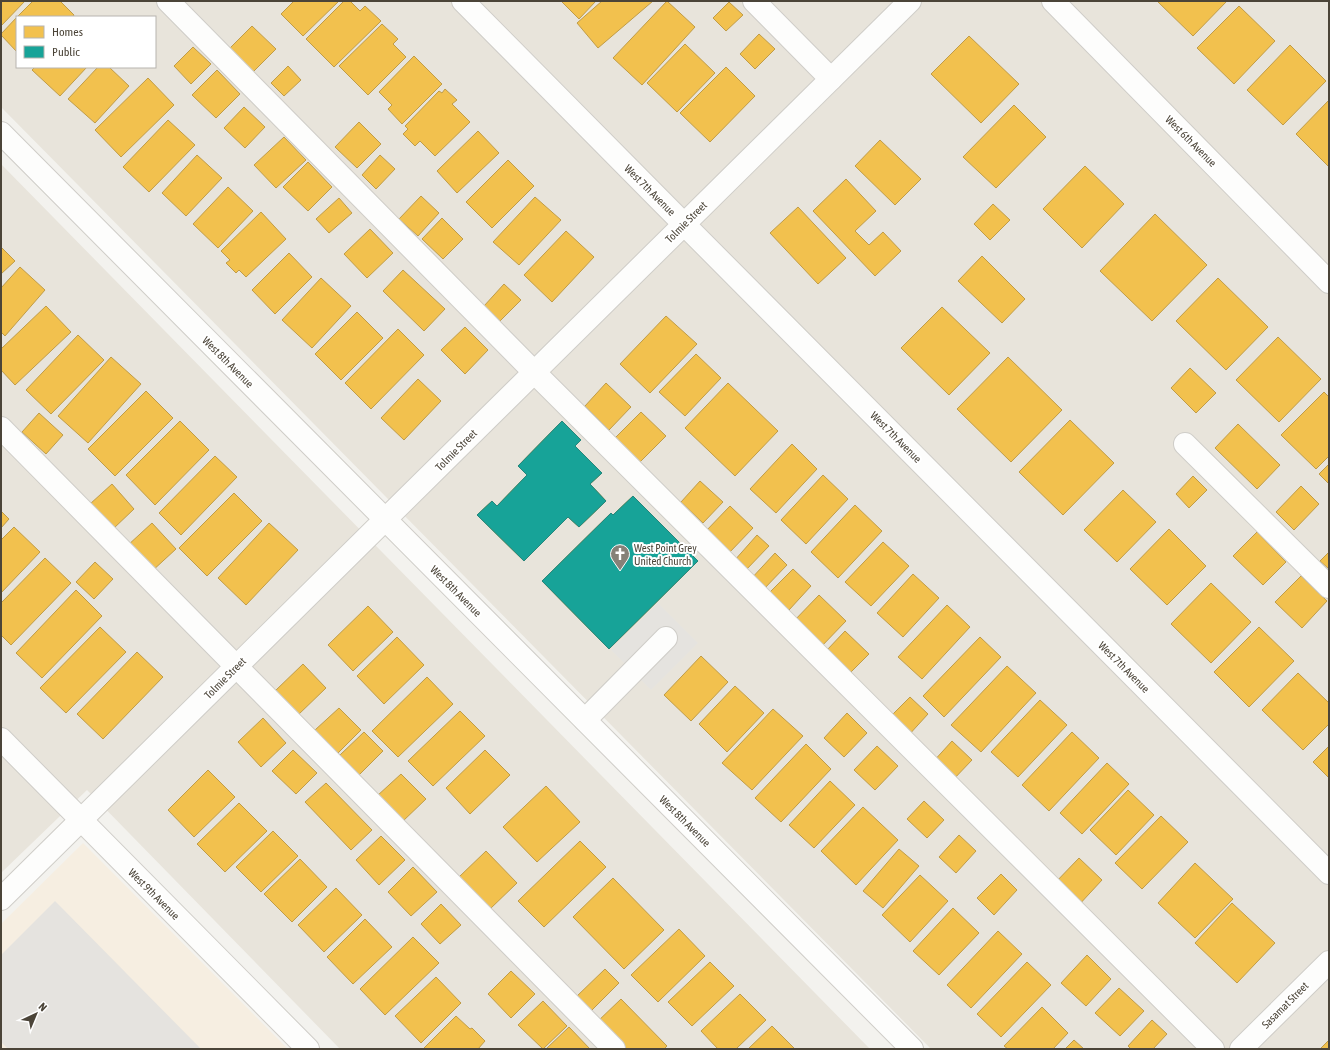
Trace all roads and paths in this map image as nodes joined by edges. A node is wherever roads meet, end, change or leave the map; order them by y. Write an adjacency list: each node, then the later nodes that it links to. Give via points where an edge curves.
1 (168, 1): 10 (street)
2 (463, 1): 8 (street, West 7th Avenue)
3 (754, 1): 6 (street)
4 (910, 1): 6 (street, Tolmie Street)
5 (1053, 1): 9 (street, West 6th Avenue)
6 (831, 79): 8 (street, Tolmie Street)
7 (1, 134): 13 (street, West 8th Avenue)
8 (684, 224): 10 (street, Tolmie Street); 20 (street, West 7th Avenue)
9 (1329, 282)
10 (534, 372): 13 (street, Tolmie Street); 26 (street)
11 (1, 428): 16 (street)
12 (1185, 444): 14 (street)
13 (385, 520): 16 (street, Tolmie Street); 17 (street, West 8th Avenue)
14 (1329, 587)
15 (666, 638): 17 (street)
16 (236, 666): 19 (street, Tolmie Street); 24 (street)
17 (585, 720): 25 (street, West 8th Avenue)
18 (1, 739): 19 (street, West 9th Avenue)
19 (81, 820): 21 (street, Tolmie Street); 23 (street, West 9th Avenue)
20 (1329, 873)
21 (1, 899)
22 (1329, 962): 27 (street, Sasamat Street)
23 (308, 1049)
24 (614, 1049)
25 (912, 1049)
26 (1213, 1049)
27 (1241, 1049)

